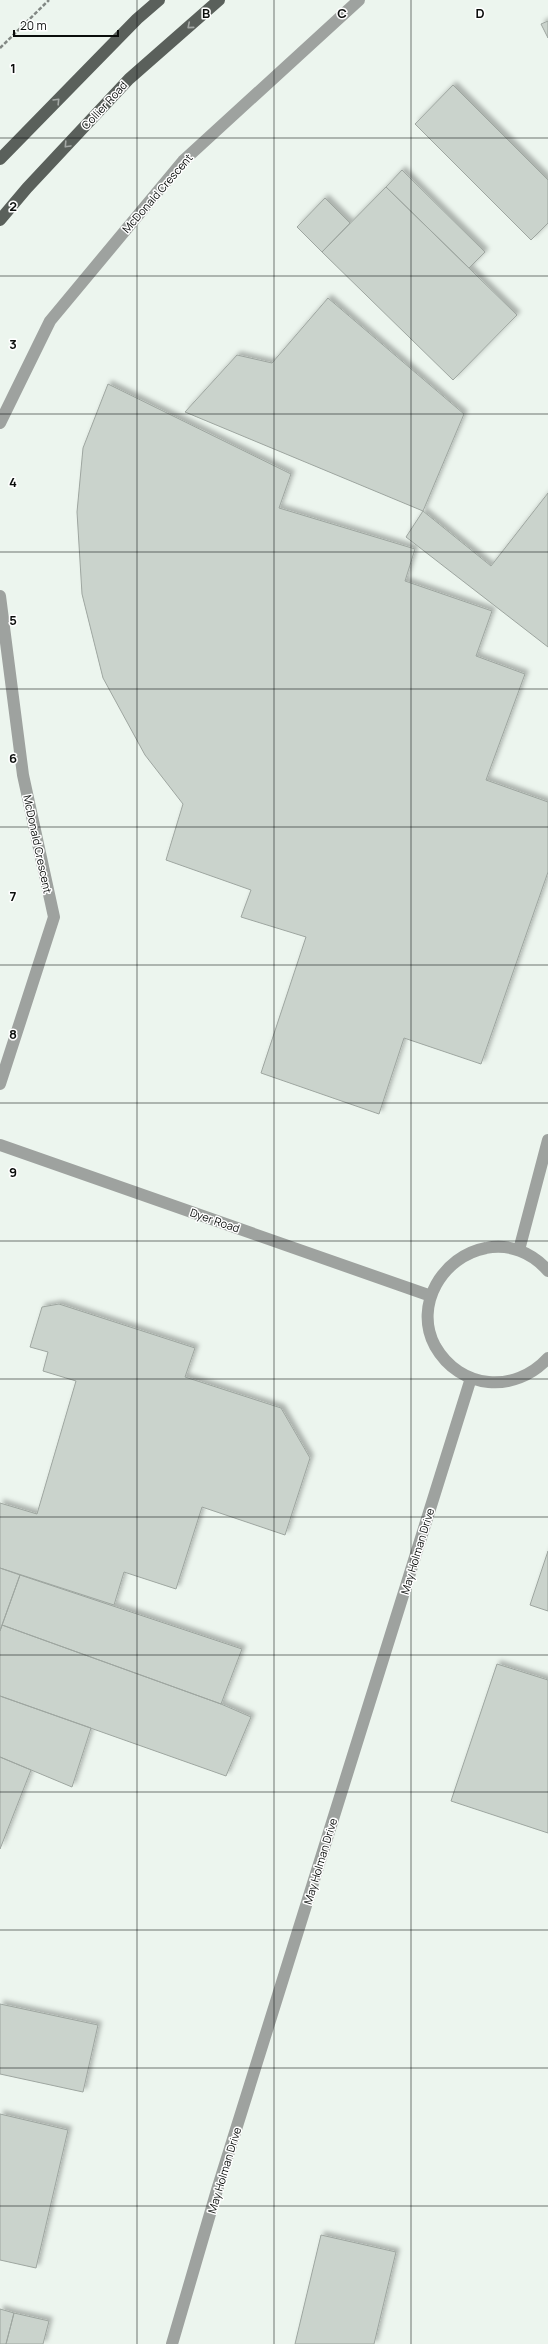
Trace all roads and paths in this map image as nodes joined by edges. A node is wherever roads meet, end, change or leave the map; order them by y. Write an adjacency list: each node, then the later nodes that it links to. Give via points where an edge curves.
1 (49, 0): 5 (path)
2 (159, 0): 6 (main road, one-way to 2, via 137,19)
3 (219, 0): 7 (main road, Collier Road, one-way to 7, via 129,79)
4 (360, 0): 8 (street, McDonald Crescent, via 183,161 50,322)
5 (0, 48)
6 (0, 159)
7 (0, 220)
8 (0, 423)
9 (0, 596): 10 (street, McDonald Crescent, via 23,775 54,917)
10 (0, 1084)
11 (548, 1140): 13 (street)
12 (0, 1145): 15 (street, Dyer Road)
13 (518, 1250): 14 (street, via 540,1262); 15 (street, via 497,1246 475,1250 456,1260 440,1276)
14 (548, 1271)
15 (431, 1296): 17 (street, via 428,1321 435,1345 450,1365)
16 (548, 1358): 17 (street, via 538,1369 517,1380 494,1383)
17 (471, 1378): 18 (street, May Holman Drive, via 217,2190)
18 (172, 2344)

